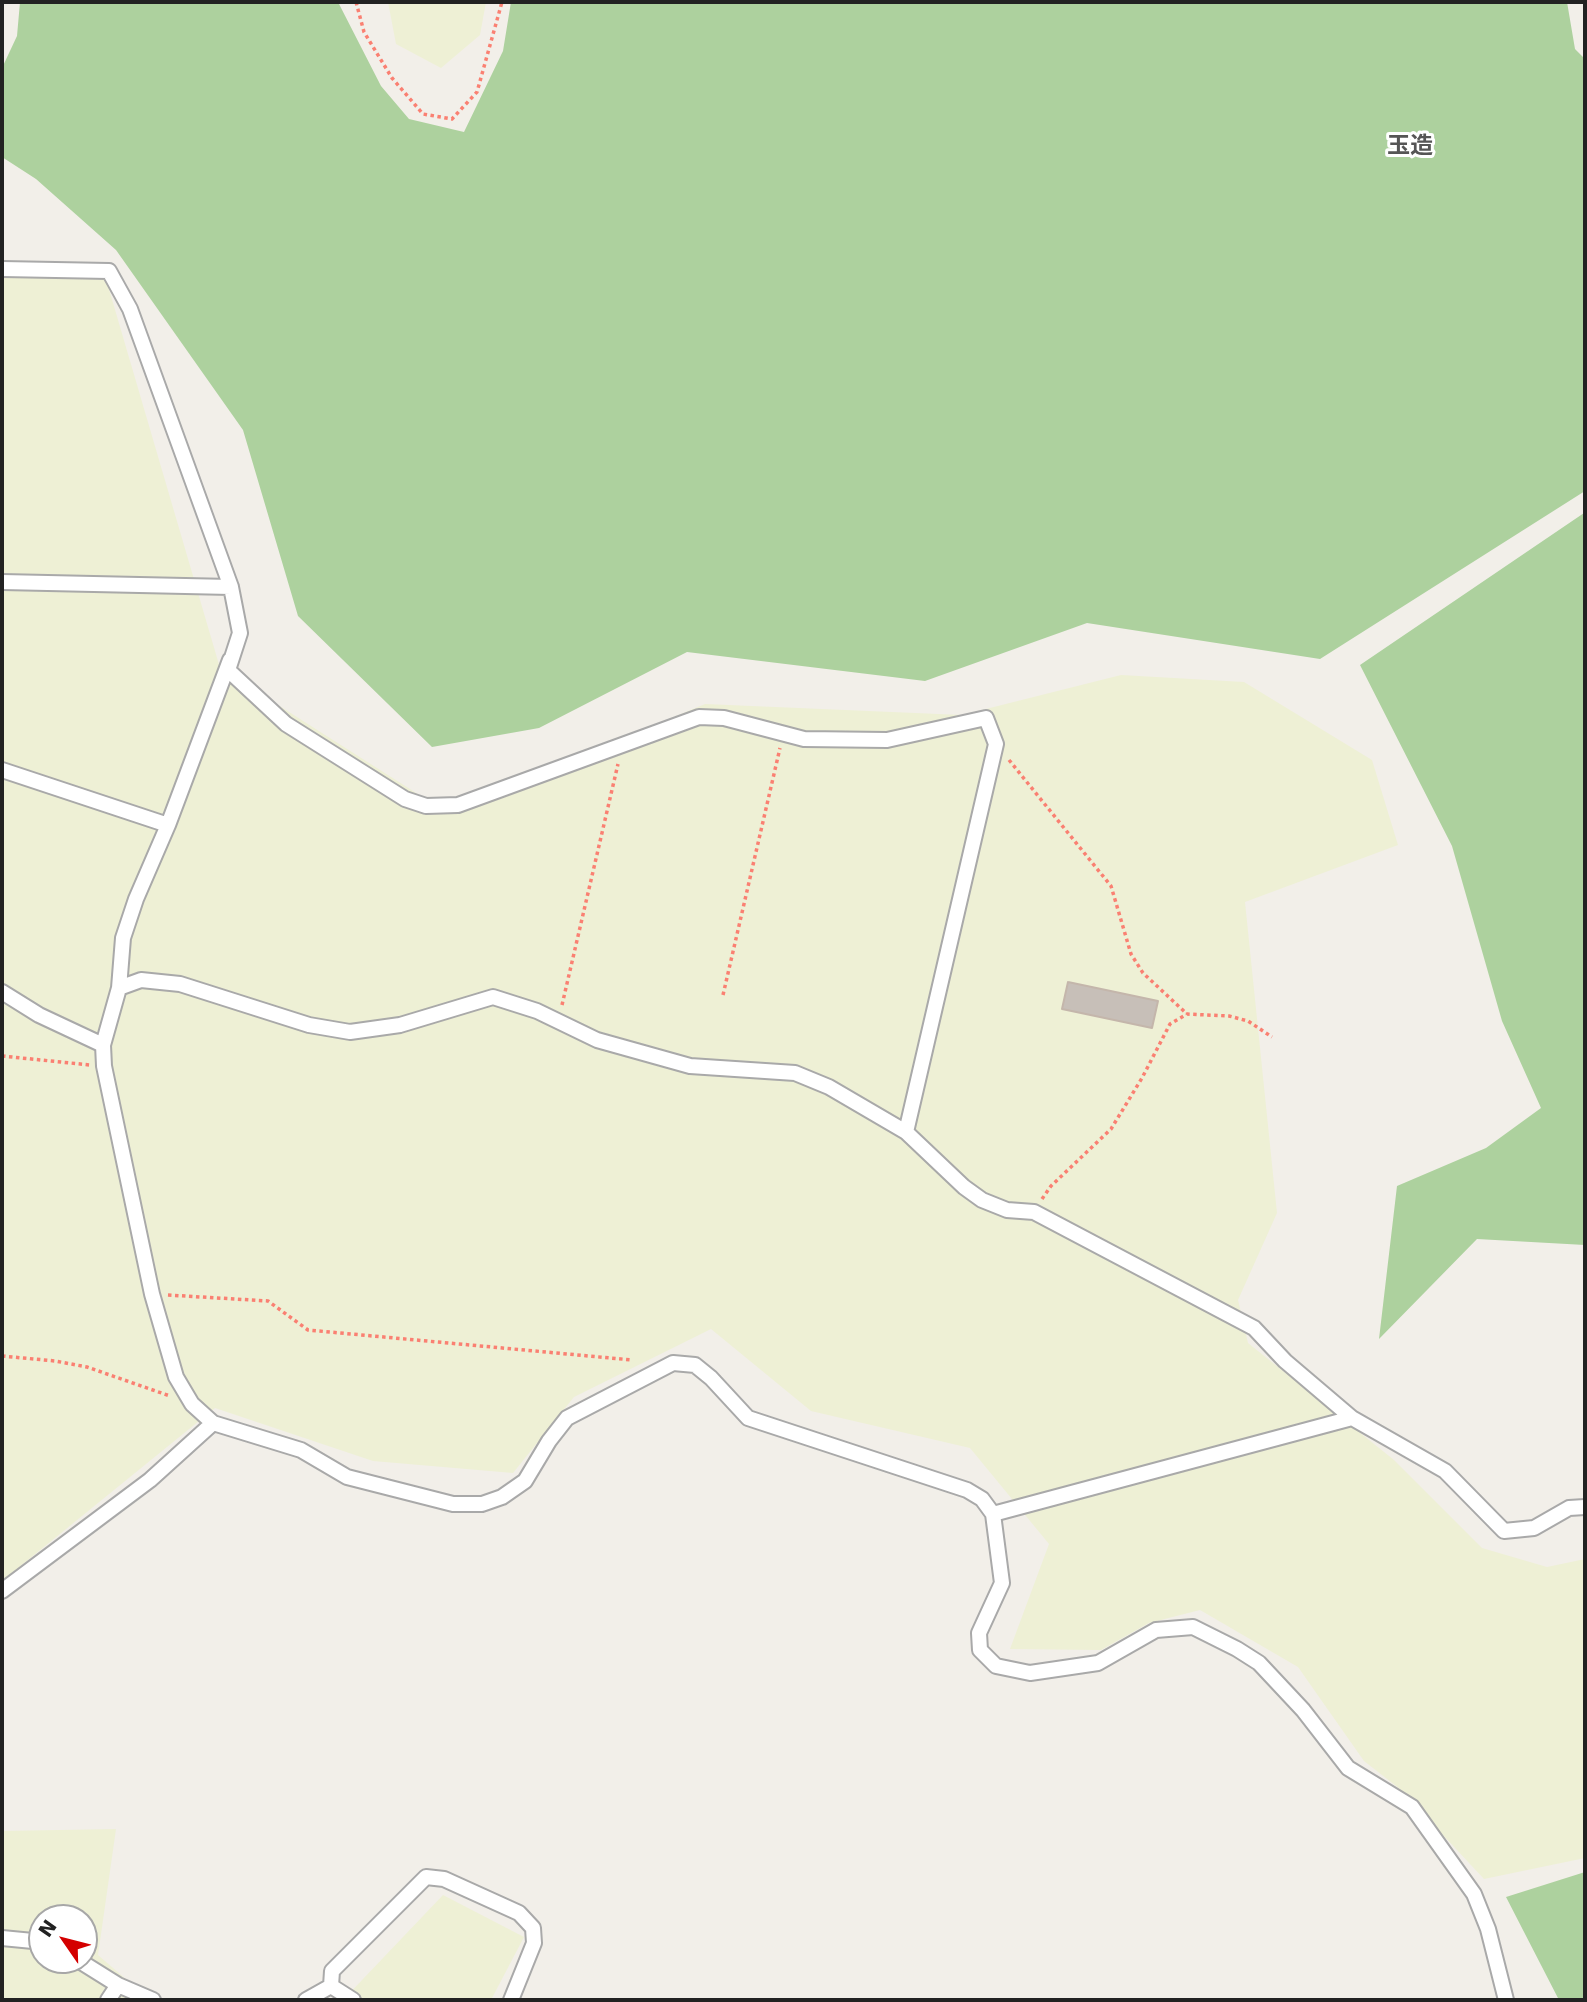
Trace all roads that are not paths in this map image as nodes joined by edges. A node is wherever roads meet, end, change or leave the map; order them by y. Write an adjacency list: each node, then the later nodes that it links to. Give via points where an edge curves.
1 (2, 269): 3 (street, via 109,271 130,309)
2 (2, 582): 3 (street)
3 (231, 587): 4 (street)
4 (240, 633): 6 (street); 10 (street, via 228,670 286,724 405,799 426,806 458,805 699,717 724,718 804,739 887,740 986,718 996,744)
5 (2, 770): 6 (street)
6 (168, 825): 7 (street, via 123,938)
7 (120, 988): 9 (street); 10 (street, via 141,980 180,984 350,1032 400,1025 493,997 517,1003 597,1040 690,1066 795,1073 830,1087)
8 (2, 992): 9 (street)
9 (103, 1045): 12 (street, via 152,1294 176,1377 192,1404)
10 (906, 1132): 11 (street, via 982,1200 1007,1210 1034,1212 1254,1328)
11 (1352, 1418): 13 (street, via 1445,1471 1504,1531 1534,1528 1569,1508); 14 (street)
12 (214, 1423): 14 (street, via 301,1450 347,1477 453,1504 482,1504 525,1481 568,1418 673,1363 695,1365 748,1418 967,1490 982,1499); 15 (street, via 150,1480)
13 (1585, 1507)
14 (993, 1514): 26 (street, via 1002,1583 979,1633 980,1650 996,1666 1030,1673 1098,1663 1156,1630 1193,1627 1259,1663 1348,1769 1412,1807 1474,1894)
15 (2, 1591)
16 (2, 1938): 17 (street)
17 (28, 1942)
18 (98, 1972): 19 (street)
19 (118, 1985): 21 (street); 22 (street)
20 (331, 1986): 23 (street); 24 (street); 25 (street, via 332,1971 426,1877 444,1879 519,1913 533,1928 534,1943)
21 (108, 2000)
22 (153, 2000)
23 (306, 2000)
24 (353, 2000)
25 (511, 2000)
26 (1506, 2000)

